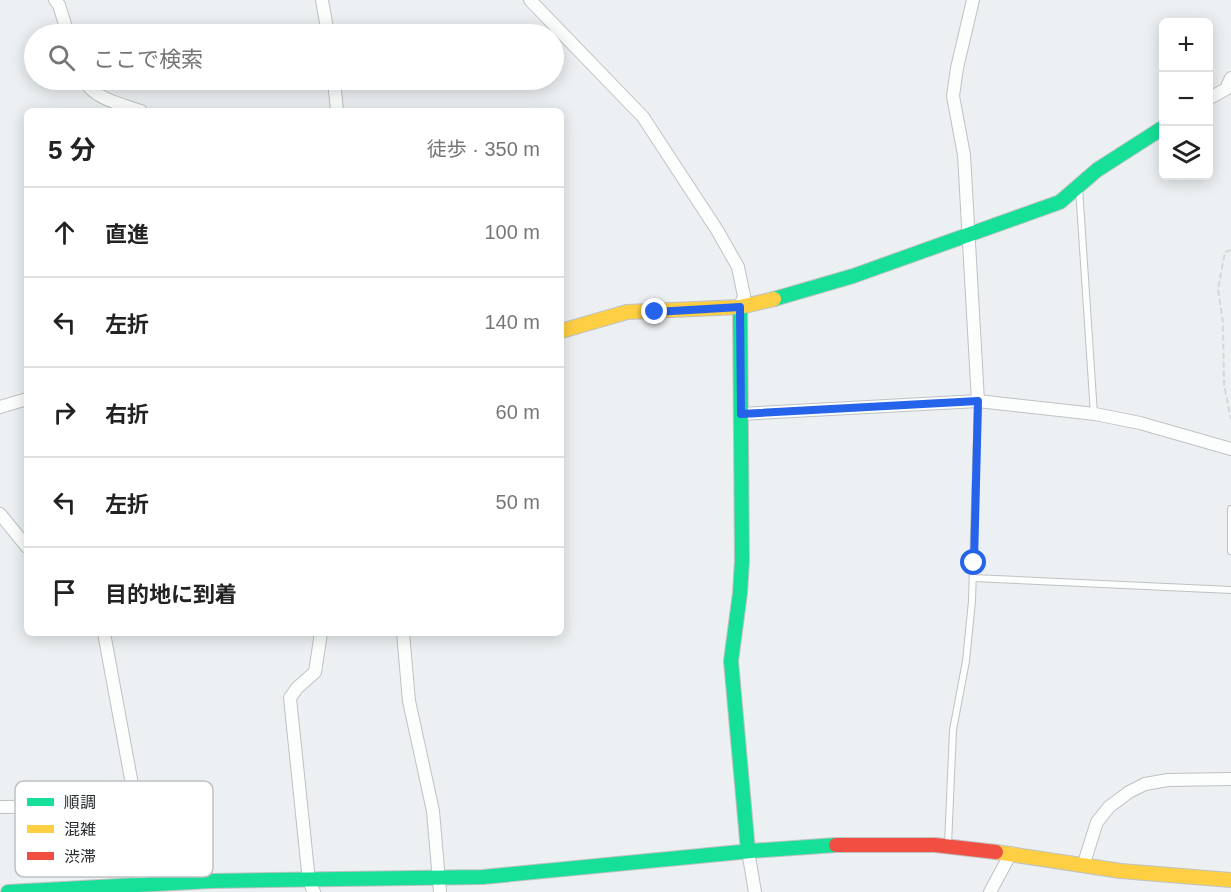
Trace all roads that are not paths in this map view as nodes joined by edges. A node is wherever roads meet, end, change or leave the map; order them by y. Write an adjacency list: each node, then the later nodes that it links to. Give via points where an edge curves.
1 (55, 0): 5 (street)
2 (322, 0): 6 (street)
3 (530, 0): 7 (street)
4 (973, 0): 17 (street, via 953,96 964,155)
5 (65, 24)
6 (326, 24)
7 (553, 24)
8 (564, 35): 18 (street, via 643,117 717,230 738,267 744,296)
9 (1231, 78): 12 (street, via 1226,88)
10 (90, 90): 13 (street)
11 (335, 90): 14 (street)
12 (1213, 96)
13 (133, 108)
14 (337, 108)
15 (1159, 130): 16 (street)
16 (1079, 185): 17 (street, via 1060,202); 24 (lane)
17 (969, 234): 18 (street, via 853,276); 21 (street)
18 (740, 307): 19 (street, via 627,312); 23 (street)
19 (564, 330)
20 (24, 400): 22 (street)
21 (978, 401): 23 (street); 24 (street); 30 (lane)
22 (0, 407)
23 (741, 414): 40 (street, via 742,561 731,661)
24 (1095, 414): 25 (street)
25 (1231, 449)
26 (1231, 509): 29 (lane)
27 (0, 514): 28 (street)
28 (24, 543)
29 (1231, 551)
30 (973, 578): 31 (lane); 39 (lane, via 966,661 953,730)
31 (1231, 590)
32 (105, 636): 36 (street)
33 (321, 636): 47 (street, via 315,672 290,698)
34 (403, 636): 46 (street, via 410,701 433,811)
35 (1231, 779): 42 (street, via 1168,780 1145,784 1130,792 1109,807 1097,822)
36 (131, 781)
37 (0, 807): 38 (street)
38 (15, 807)
39 (948, 845): 40 (street, via 853,843); 41 (street)
40 (748, 851): 46 (street); 51 (street)
41 (1011, 853): 42 (street); 52 (street)
42 (1083, 866): 44 (street)
43 (140, 877): 45 (street)
44 (1231, 880)
45 (143, 884): 47 (street, via 214,881); 48 (street)
46 (439, 885): 47 (street)
47 (312, 886)
48 (110, 889): 49 (street)
49 (34, 891): 50 (street)
50 (8, 892)
51 (755, 892)
52 (990, 892)

